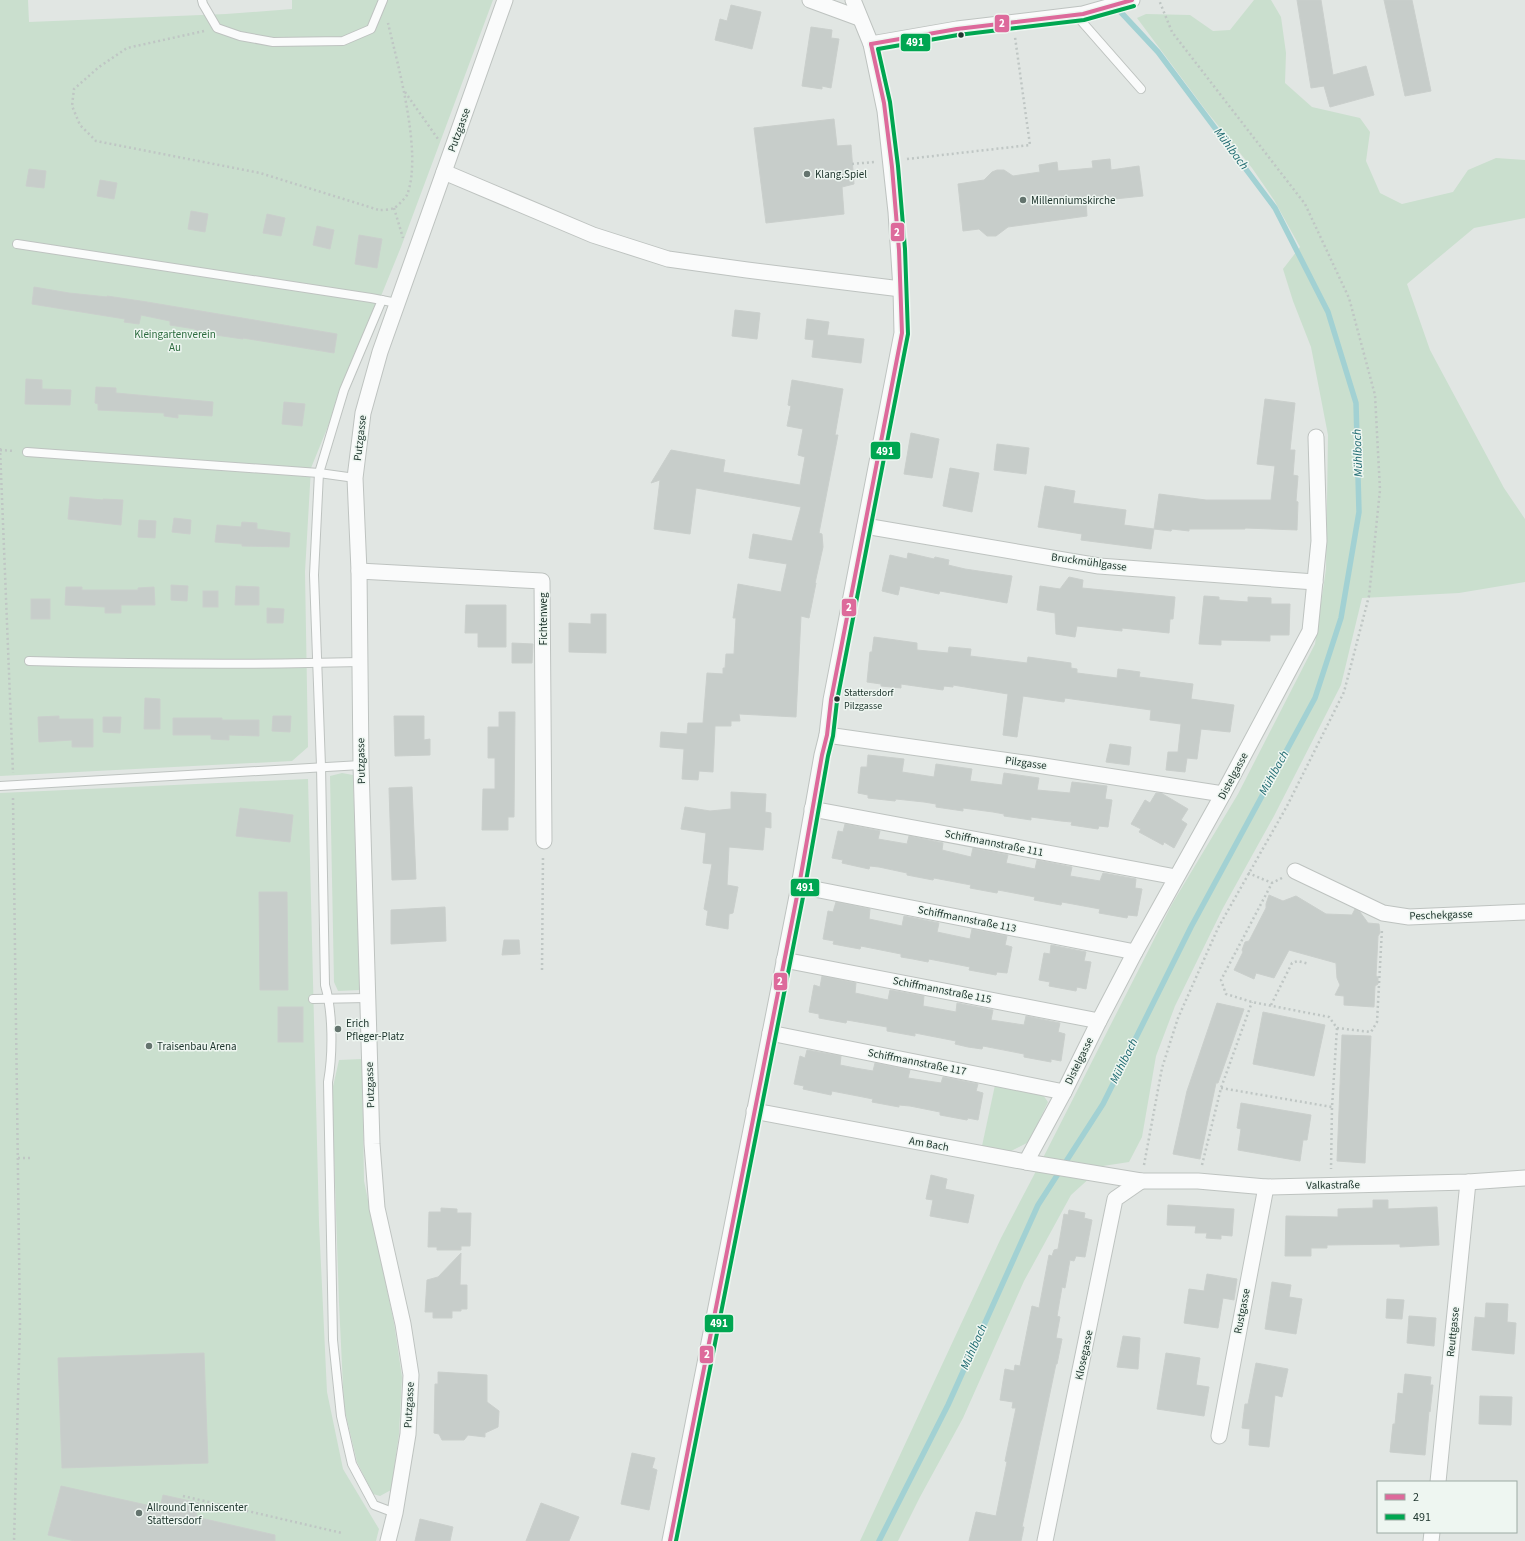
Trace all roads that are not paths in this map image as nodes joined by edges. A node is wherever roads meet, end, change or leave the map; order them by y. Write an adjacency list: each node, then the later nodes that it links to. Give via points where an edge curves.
1 (202, 0): 6 (lane, via 217,28 240,36 273,42 343,41 371,29)
2 (506, 0): 11 (street, Putzgasse)
3 (810, 0): 8 (street)
4 (853, 0): 8 (street)
5 (1132, 0): 7 (street)
6 (383, 1)
7 (1080, 15): 9 (street, via 957,29); 10 (lane)
8 (859, 18): 9 (street)
9 (871, 44): 13 (street, via 885,111)
10 (1141, 89)
11 (444, 172): 13 (street, via 593,235 668,259); 15 (street, Putzgasse)
12 (17, 244): 14 (lane)
13 (901, 289): 20 (street, via 902,333)
14 (382, 300): 15 (lane); 18 (lane, via 344,390)
15 (397, 303): 19 (street, Putzgasse, via 363,413)
16 (1316, 437): 22 (street, Distelgasse, via 1319,541)
17 (27, 452): 18 (lane)
18 (319, 473): 19 (lane); 25 (lane, via 314,575)
19 (355, 478): 21 (street, Putzgasse)
20 (865, 526): 22 (street, Bruckmühlgasse, via 1099,566); 26 (street, via 831,700)
21 (359, 571): 24 (street, Putzgasse); 32 (street, Fichtenweg, via 542,581)
22 (1315, 582): 30 (street, Distelgasse, via 1310,631)
23 (29, 661): 25 (lane, via 174,665)
24 (360, 662): 25 (lane); 27 (street, Putzgasse)
25 (317, 663): 28 (lane)
26 (827, 735): 30 (street, Pilzgasse); 31 (street)
27 (361, 765): 28 (lane); 39 (street, Putzgasse)
28 (321, 766): 29 (lane); 41 (lane, via 326,984)
29 (0, 786)
30 (1224, 794): 34 (street, Distelgasse)
31 (812, 809): 34 (street, Schiffmannstraße 111); 35 (street)
32 (544, 841)
33 (1295, 871): 36 (street, Peschekgasse, via 1383,913 1409,917)
34 (1176, 877): 37 (street, Distelgasse)
35 (799, 886): 37 (street, Schiffmannstraße 113); 38 (street)
36 (1525, 912)
37 (1135, 952): 42 (street, Distelgasse)
38 (784, 960): 42 (street, Schiffmannstraße 115); 43 (street)
39 (368, 998): 41 (lane); 54 (street, Putzgasse, via 372,1144 377,1208 403,1324 411,1375 408,1434)
40 (313, 999): 41 (lane)
41 (329, 999): 54 (lane, via 332,1063 328,1082 333,1340 341,1416 352,1464 374,1505)
42 (1099, 1021): 44 (street, Distelgasse)
43 (770, 1033): 44 (street, Schiffmannstraße 117); 45 (street)
44 (1064, 1092): 46 (street)
45 (754, 1112): 46 (street, Am Bach); 56 (street)
46 (1026, 1162): 47 (street, Am Bach)
47 (1075, 1170): 49 (street, Valkastraße)
48 (1525, 1178): 50 (street, Valkastraße)
49 (1141, 1181): 51 (street, Valkastraße, via 1198,1181); 57 (street, Klosegasse, via 1115,1199)
50 (1468, 1182): 51 (street, Valkastraße); 53 (street, Reuttgasse)
51 (1266, 1187): 52 (street, Rustgasse)
52 (1219, 1436)
53 (1438, 1481)
54 (395, 1513): 55 (street, Putzgasse)
55 (388, 1541)
56 (670, 1541)
57 (1046, 1541)

